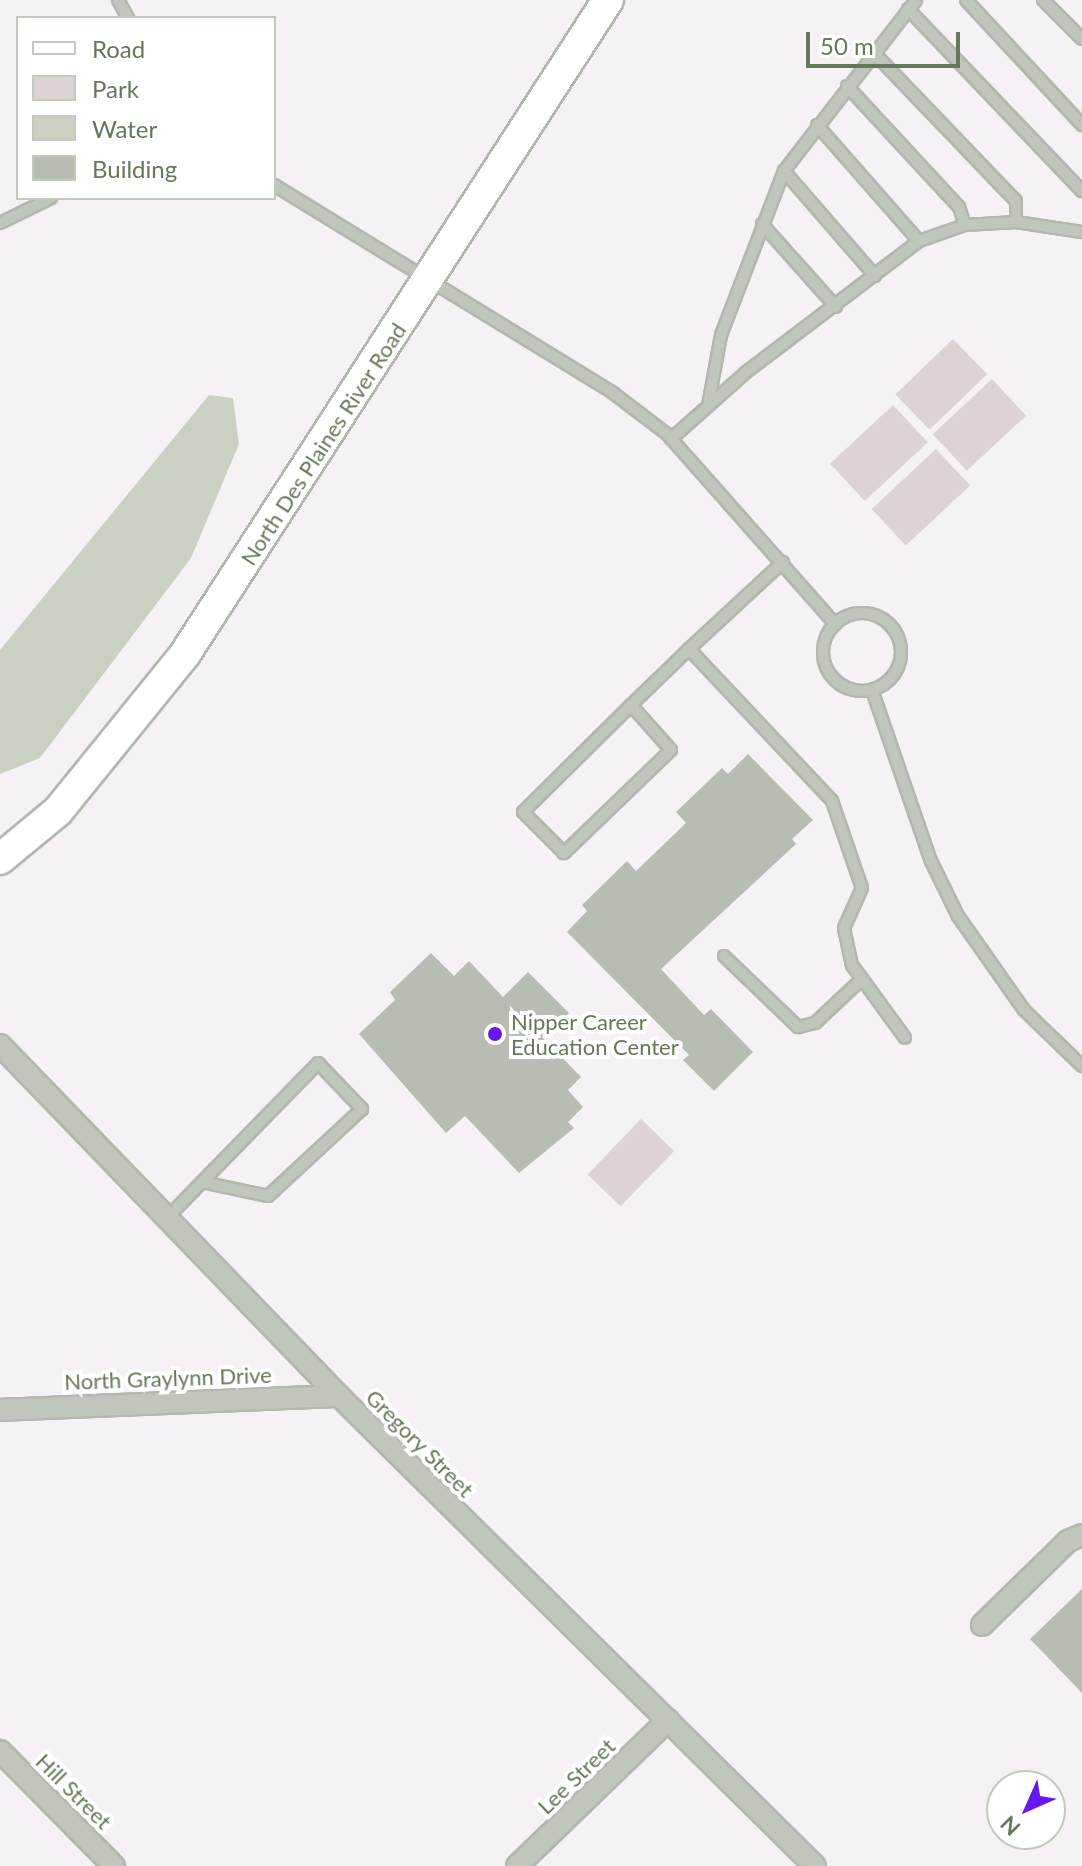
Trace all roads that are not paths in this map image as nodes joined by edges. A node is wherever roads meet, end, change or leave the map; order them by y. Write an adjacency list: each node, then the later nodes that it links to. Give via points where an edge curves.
1 (608, 0): 22 (main road, North Des Plaines River Road)
2 (916, 0): 5 (lane)
3 (966, 0): 10 (lane)
4 (1043, 0): 6 (lane)
5 (908, 9): 7 (lane); 13 (lane)
6 (1082, 39)
7 (874, 53): 8 (lane); 15 (lane, via 1016,201)
8 (847, 86): 9 (lane); 18 (lane, via 959,207)
9 (817, 125): 11 (lane); 20 (lane)
10 (1082, 125)
11 (784, 171): 17 (lane); 21 (lane)
12 (276, 186): 22 (lane)
13 (1082, 191)
14 (47, 200): 16 (lane)
15 (1016, 222): 18 (lane); 19 (lane)
16 (0, 223)
17 (762, 224): 23 (lane); 24 (lane, via 721,335)
18 (965, 225): 20 (lane)
19 (1082, 232)
20 (919, 241): 21 (lane)
21 (875, 276): 23 (lane)
22 (431, 280): 25 (lane, via 613,393); 31 (main road, North Des Plaines River Road, via 185,654 58,811)
23 (836, 307): 24 (lane)
24 (708, 406): 25 (lane)
25 (671, 439): 26 (lane)
26 (783, 562): 27 (lane); 28 (lane)
27 (835, 624): 29 (lane, via 823,646 828,671 847,688); 29 (lane, via 871,614 899,639 893,676)
28 (689, 649): 30 (lane); 33 (lane, via 832,801 862,888 844,928)
29 (872, 690): 36 (lane, via 931,861 958,916 1024,1010)
30 (631, 705): 30 (lane, via 671,750 564,853 523,812)
31 (0, 859)
32 (724, 956): 33 (lane, via 798,1027 815,1023)
33 (861, 980): 34 (lane)
34 (905, 1038)
35 (0, 1045): 38 (street, Gregory Street)
36 (1082, 1066)
37 (202, 1182): 37 (lane, via 318,1063 362,1109 268,1196); 38 (lane)
38 (169, 1216): 39 (street, Gregory Street)
39 (339, 1396): 40 (street, North Graylynn Drive); 43 (street, Gregory Street)
40 (0, 1410)
41 (1082, 1535): 42 (street, via 1068,1541)
42 (982, 1625)
43 (668, 1720): 46 (street, Lee Street); 47 (street, Gregory Street)
44 (0, 1751): 45 (street, Hill Street)
45 (114, 1866)
46 (517, 1866)
47 (815, 1866)

